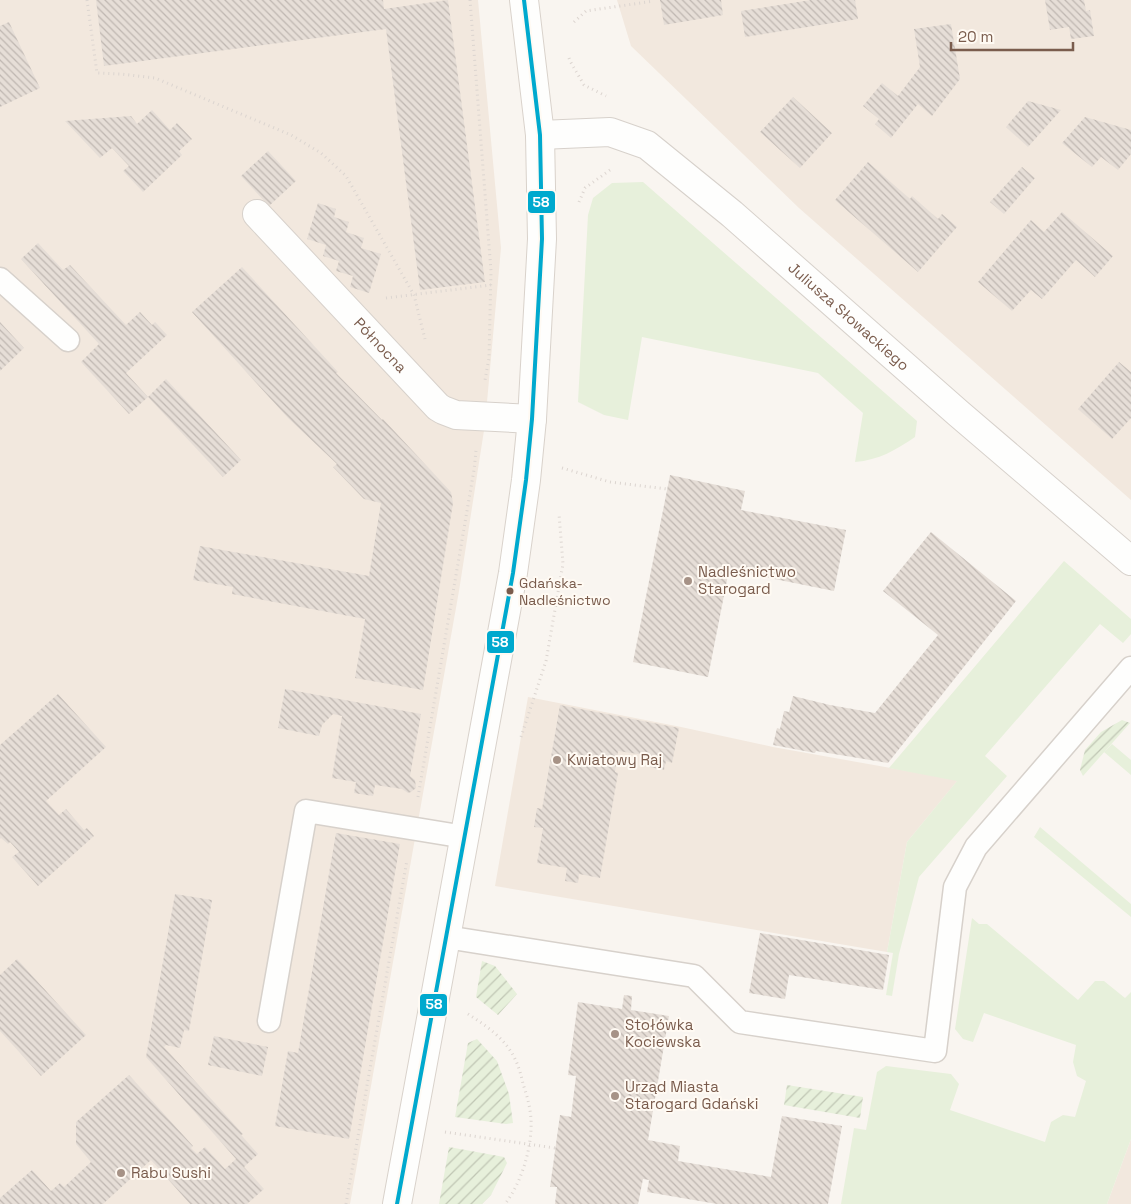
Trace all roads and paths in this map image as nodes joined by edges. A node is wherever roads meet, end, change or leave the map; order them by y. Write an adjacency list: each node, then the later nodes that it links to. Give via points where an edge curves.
1 (88, 0): 10 (path, via 97,74 155,78 291,134 321,153 346,176)
2 (470, 0): 9 (path)
3 (524, 0): 6 (main road)
4 (654, 1): 5 (path, via 586,11)
5 (574, 22)
6 (540, 135): 15 (main road, via 542,239); 18 (main road, Juliusza Słowackiego, via 610,132 647,145 732,214)
7 (257, 214): 11 (main road, Północna)
8 (0, 279): 12 (lane)
9 (491, 285): 10 (path); 14 (path, via 489,358)
10 (414, 295): 11 (path); 13 (path)
11 (340, 304): 14 (main road, Północna, via 438,406 456,415)
12 (68, 340)
13 (426, 343)
14 (480, 417): 15 (main road, Północna); 20 (path, via 474,470)
15 (532, 419): 21 (main road, via 513,573)
16 (557, 468): 17 (path, via 610,482)
17 (667, 489)
18 (1131, 561)
19 (1131, 668): 22 (lane, via 976,846 955,887 935,1050 740,1022 694,976)
20 (412, 828): 21 (lane); 24 (lane, via 306,811); 28 (path)
21 (464, 837): 22 (main road)
22 (446, 937): 29 (main road)
23 (465, 1012): 26 (path, via 496,1034 512,1054 530,1110)
24 (269, 1021)
25 (444, 1132): 26 (path)
26 (529, 1144): 27 (path); 30 (path, via 519,1180)
27 (555, 1148)
28 (346, 1204)
29 (397, 1204)
30 (504, 1204)

